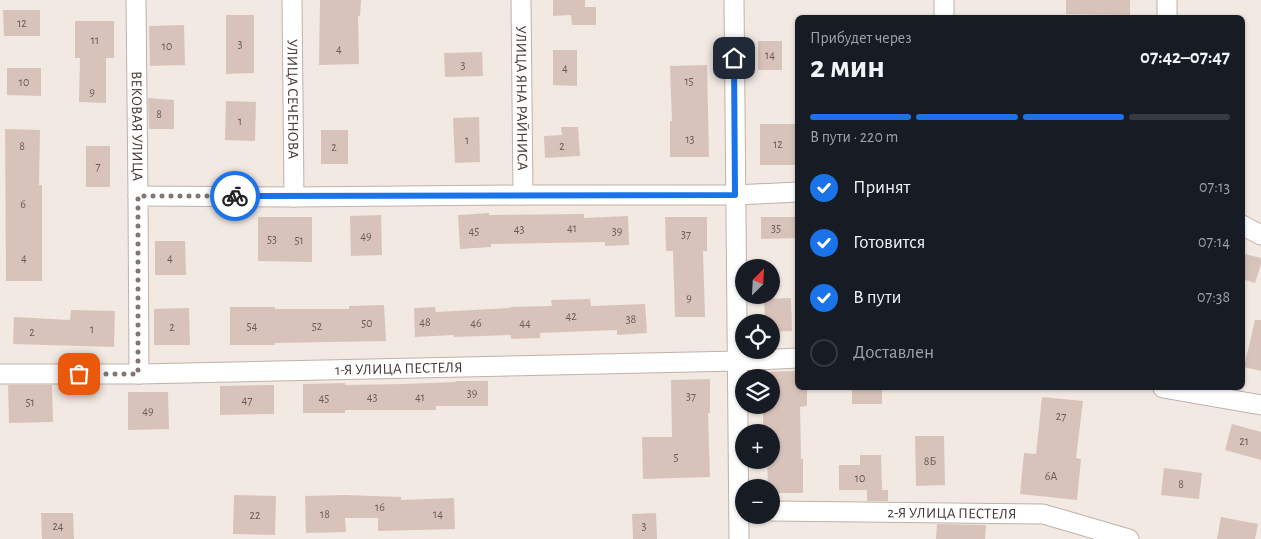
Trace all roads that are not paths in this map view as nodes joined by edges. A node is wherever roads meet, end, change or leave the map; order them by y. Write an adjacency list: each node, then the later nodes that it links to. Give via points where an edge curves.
1 (136, 0): 12 (street, ВЕКОВАЯ УЛИЦА)
2 (292, 0): 13 (street, УЛИЦА СЕЧЕНОВА)
3 (521, 0): 10 (street, УЛИЦА ЯНА РАЙНИСА)
4 (734, 0): 11 (street)
5 (944, 0): 7 (street)
6 (1167, 0): 8 (street)
7 (944, 15)
8 (1167, 15)
9 (795, 192): 11 (street)
10 (523, 195): 11 (street); 13 (street)
11 (735, 195): 17 (street)
12 (138, 196): 13 (street); 19 (street, ВЕКОВАЯ УЛИЦА)
13 (294, 197)
14 (1245, 227): 15 (street)
15 (1261, 235)
16 (795, 358): 17 (street, 1-Я УЛИЦА ПЕСТЕЛЯ)
17 (738, 361): 19 (street, 1-Я УЛИЦА ПЕСТЕЛЯ); 22 (street)
18 (0, 374): 19 (street, 1-Я УЛИЦА ПЕСТЕЛЯ)
19 (138, 374)
20 (1175, 390): 21 (street)
21 (1261, 405)
22 (740, 479)
23 (780, 511): 26 (street, 2-Я УЛИЦА ПЕСТЕЛЯ, via 1043,514)
24 (740, 524): 25 (street)
25 (739, 539)
26 (1129, 539)

